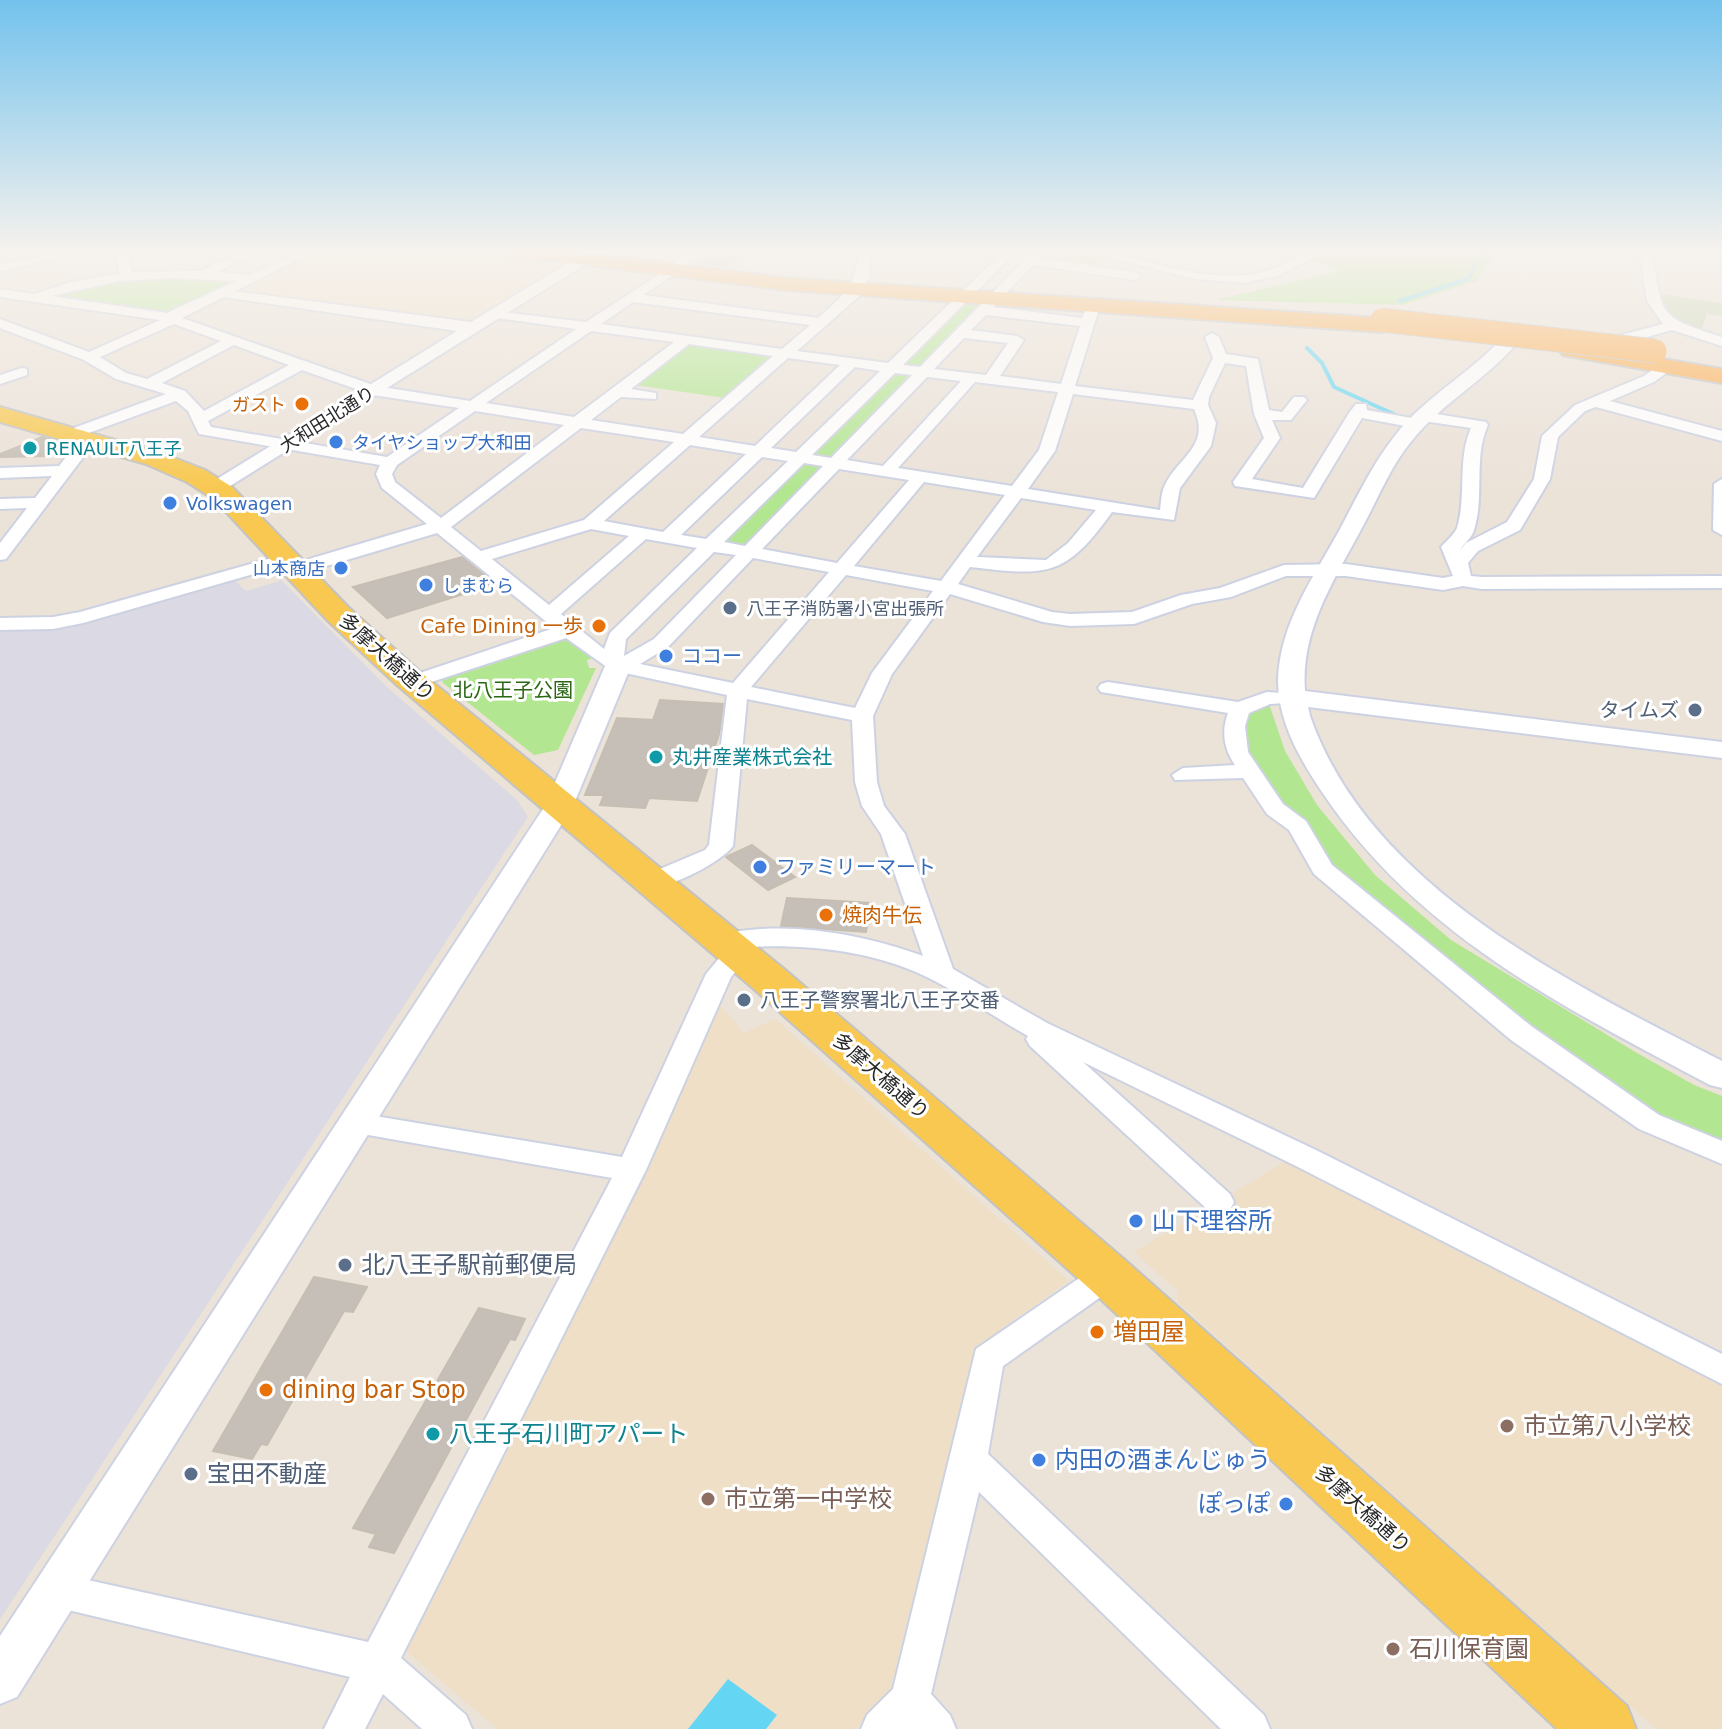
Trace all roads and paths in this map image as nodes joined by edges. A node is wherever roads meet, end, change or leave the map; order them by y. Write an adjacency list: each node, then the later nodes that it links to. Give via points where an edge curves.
1 (18, 330): 23 (street)
2 (146, 330): 23 (street)
3 (204, 330): 18 (street)
4 (472, 330): 38 (street, 大和田北通り)
5 (584, 330): 44 (street)
6 (615, 330): 19 (street)
7 (812, 330): 22 (street)
8 (941, 330): 29 (street)
9 (962, 330): 15 (street)
10 (1090, 330): 37 (street)
11 (1414, 330): 16 (highway)
12 (1441, 330): 25 (highway, bridge)
13 (1663, 330): 21 (street)
14 (1684, 330): 20 (street)
15 (960, 333): 31 (street); 35 (street, via 1017,340)
16 (1515, 336): 21 (highway); 49 (street, via 1489,367)
17 (1212, 337): 24 (street)
18 (233, 340): 28 (street); 36 (street)
19 (686, 340): 22 (street); 39 (street)
20 (1722, 342)
21 (1614, 348): 25 (highway); 26 (highway)
22 (785, 353): 27 (street); 52 (street)
23 (89, 357): 36 (street, via 121,376)
24 (1220, 358): 45 (street); 47 (street, via 1253,362)
25 (1658, 358): 26 (highway); 32 (highway); 43 (street, via 1649,379)
26 (1722, 361)
27 (851, 363): 29 (street); 55 (street)
28 (302, 364): 38 (street); 48 (street)
29 (892, 368): 31 (street); 56 (street)
30 (22, 372): 34 (street)
31 (921, 372): 33 (street); 58 (street)
32 (1722, 376)
33 (972, 377): 35 (street); 59 (street)
34 (0, 380)
35 (990, 380): 37 (street)
36 (149, 384): 40 (street)
37 (1067, 389): 45 (street); 64 (street, via 1047,451)
38 (373, 390): 44 (street); 53 (street, 大和田北通り)
39 (618, 392): 41 (street); 50 (street)
40 (180, 394): 48 (street); 54 (street)
41 (651, 396)
42 (1299, 400): 47 (street, via 1286,417)
43 (1592, 401): 51 (street); 83 (street, via 1550,436 1542,479 1514,526 1472,547)
44 (472, 405): 50 (street); 57 (street)
45 (1200, 405): 67 (street, via 1208,431 1172,488 1168,516)
46 (0, 414): 54 (main road, 多摩大橋通り)
47 (1262, 414): 49 (street, via 1272,438 1241,482 1308,494 1359,410)
48 (198, 420): 53 (street, via 205,431)
49 (1420, 420): 81 (street, via 1391,456); 83 (street, via 1480,425 1471,445 1465,532 1450,547)
50 (578, 422): 52 (street); 71 (street)
51 (1722, 436)
52 (687, 439): 55 (street); 70 (street)
53 (284, 445): 57 (street); 63 (street, 大和田北通り)
54 (74, 449): 60 (street); 63 (main road, 多摩大橋通り, via 155,459); 65 (street)
55 (760, 450): 56 (street); 74 (street)
56 (801, 457): 58 (street); 75 (street)
57 (390, 462): 71 (street, via 384,474 388,484)
58 (836, 462): 59 (street); 76 (street)
59 (887, 471): 61 (street)
60 (0, 473)
61 (921, 476): 64 (street); 82 (street)
62 (1722, 484): 72 (street)
63 (215, 487): 80 (main road, 多摩大橋通り)
64 (1016, 491): 67 (street); 79 (street)
65 (39, 503): 66 (street); 69 (street)
66 (0, 504)
67 (1108, 505): 79 (street, via 1053,564)
68 (0, 519): 69 (street)
69 (27, 519): 77 (street)
70 (590, 524): 73 (street); 78 (street)
71 (441, 526): 78 (street); 80 (street)
72 (1722, 530)
73 (642, 534): 74 (street); 88 (street)
74 (667, 538): 75 (street)
75 (710, 546): 76 (street); 86 (street)
76 (749, 553): 82 (street); 87 (street)
77 (0, 555)
78 (479, 557): 88 (street)
79 (965, 561): 85 (street)
80 (291, 564): 89 (street, via 83,617); 92 (main road, 多摩大橋通り)
81 (1329, 570): 83 (street, via 1443,584); 85 (street, via 1284,571 1134,618 1093,621 1050,618 985,595); 95 (street, via 1318,584 1294,647)
82 (842, 571): 85 (street); 94 (street)
83 (1461, 572): 84 (street, via 1529,584)
84 (1722, 582)
85 (943, 587): 97 (street, via 882,673)
86 (655, 599): 87 (street); 91 (street, via 617,637 613,653)
87 (696, 607): 91 (street, via 647,654)
88 (549, 615): 90 (street)
89 (0, 624)
90 (569, 630): 91 (street); 92 (street)
91 (618, 666): 94 (street); 101 (street)
92 (412, 682): 101 (main road, 多摩大橋通り)
93 (1108, 688): 96 (street)
94 (738, 690): 97 (street); 102 (street, via 721,846 713,855)
95 (1294, 698): 96 (street, via 1267,698); 98 (street); 106 (street, via 1305,741 1340,803 1392,864 1465,929 1562,990)
96 (1240, 709): 99 (street, via 1234,726 1237,752)
97 (862, 716): 104 (street, via 873,806 893,834)
98 (1722, 750)
99 (1249, 771): 100 (street); 108 (street, via 1275,809 1298,826 1323,869 1521,1033 1649,1122)
100 (1183, 775)
101 (559, 806): 102 (main road, 多摩大橋通り); 107 (street)
102 (650, 882): 103 (main road, 多摩大橋通り)
103 (731, 948): 104 (street, via 761,936 854,945); 109 (street); 111 (main road, 多摩大橋通り)
104 (941, 972): 105 (street)
105 (1026, 1025): 110 (street); 112 (street, via 1175,1093)
106 (1722, 1076)
107 (357, 1123): 109 (street); 114 (street)
108 (1722, 1153)
109 (631, 1170): 115 (street)
110 (1219, 1202)
111 (1108, 1275): 113 (street, via 988,1359); 122 (main road, 多摩大橋通り)
112 (1722, 1370)
113 (969, 1459): 117 (street); 121 (street)
114 (56, 1591): 115 (street); 116 (street)
115 (378, 1664): 118 (street); 119 (street)
116 (0, 1680)
117 (923, 1714): 120 (street)
118 (344, 1729)
119 (452, 1729)
120 (881, 1729)
121 (1250, 1729)
122 (1604, 1729)

